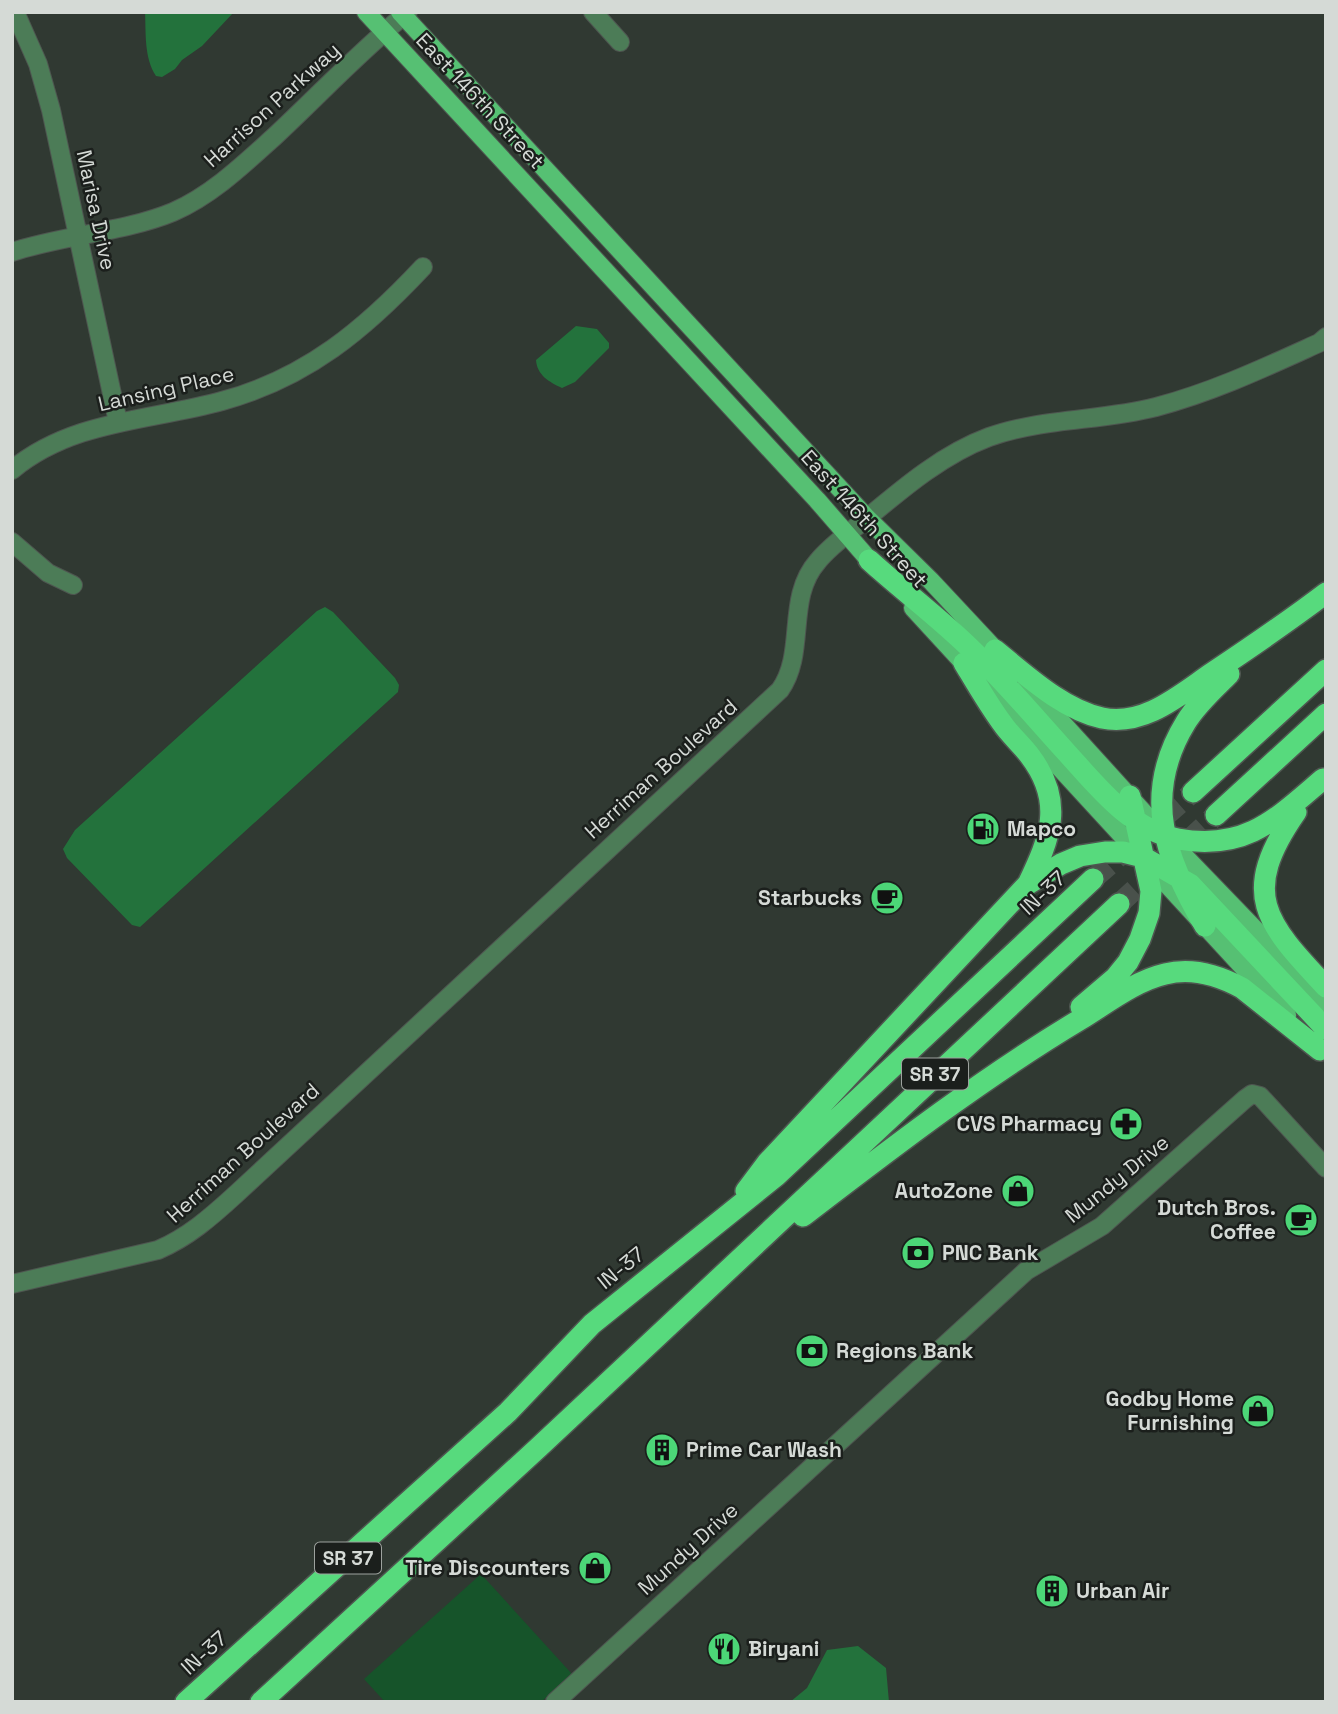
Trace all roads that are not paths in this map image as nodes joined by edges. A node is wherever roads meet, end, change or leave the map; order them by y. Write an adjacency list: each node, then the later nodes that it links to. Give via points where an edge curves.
1 (15, 12): 6 (street, Marisa Drive, via 34,52 51,110)
2 (366, 12): 4 (main road, East 146th Street)
3 (593, 12): 5 (street)
4 (398, 20): 6 (street, Harrison Parkway, via 244,165 213,188 153,220); 12 (main road, East 146th Street); 13 (main road, East 146th Street)
5 (620, 42)
6 (78, 235): 7 (street, Harrison Parkway); 10 (street, Marisa Drive)
7 (12, 252)
8 (423, 267): 10 (street, Lansing Place, via 369,322 300,370 225,401)
9 (1326, 337): 12 (street, Herriman Boulevard, via 1194,396 1129,414 1046,424 990,437 947,458)
10 (118, 422): 11 (street, Lansing Place, via 56,441)
11 (12, 470)
12 (867, 518): 13 (street, Herriman Boulevard); 19 (main road, East 146th Street)
13 (846, 534): 15 (main road, East 146th Street); 43 (street, Herriman Boulevard, via 805,579 793,664 780,690 235,1195 198,1227 158,1250)
14 (12, 542): 16 (street, via 48,573)
15 (869, 560): 20 (main road, East 146th Street); 27 (highway, via 973,651 1117,806)
16 (73, 584)
17 (1326, 593): 18 (highway)
18 (1263, 640): 19 (highway, via 1164,706 1140,716 1106,719 1058,697); 28 (highway, via 1201,701 1174,743 1162,792)
19 (995, 650): 25 (main road, East 146th Street)
20 (964, 663): 29 (main road, East 146th Street); 32 (highway, via 1047,787 1049,835)
21 (1326, 670): 24 (highway)
22 (1326, 714): 26 (highway)
23 (1324, 777): 28 (highway, via 1253,833 1203,841); 35 (highway, via 1280,836 1264,886 1275,928)
24 (1193, 792)
25 (1130, 796): 27 (highway); 28 (main road, East 146th Street)
26 (1216, 815)
27 (1135, 818): 28 (highway); 29 (highway)
28 (1165, 836): 30 (highway); 36 (main road, East 146th Street)
29 (1143, 858): 30 (highway); 32 (highway, via 1123,852 1080,856); 34 (main road, East 146th Street); 38 (highway, via 1151,891 1149,913 1128,962)
30 (1178, 876): 34 (highway); 37 (highway)
31 (1093, 879): 41 (highway, IN-37 / SR 37, via 776,1176)
32 (1028, 884): 41 (highway, via 766,1163)
33 (1119, 904): 42 (highway, SR 37)
34 (1205, 926): 39 (main road, East 146th Street)
35 (1326, 987)
36 (1326, 1003)
37 (1326, 1029)
38 (1031, 1049): 39 (highway, via 1151,978 1185,971 1215,976 1242,988); 42 (highway, via 794,1223)
39 (1323, 1054)
40 (1326, 1168): 46 (street, Mundy Drive, via 1260,1096 1252,1094 1102,1226 1026,1271)
41 (730, 1212): 44 (highway, IN-37 / SR 37, via 592,1324 508,1412)
42 (754, 1247): 45 (highway, SR 37)
43 (12, 1284)
44 (186, 1702)
45 (261, 1702)
46 (555, 1702)

